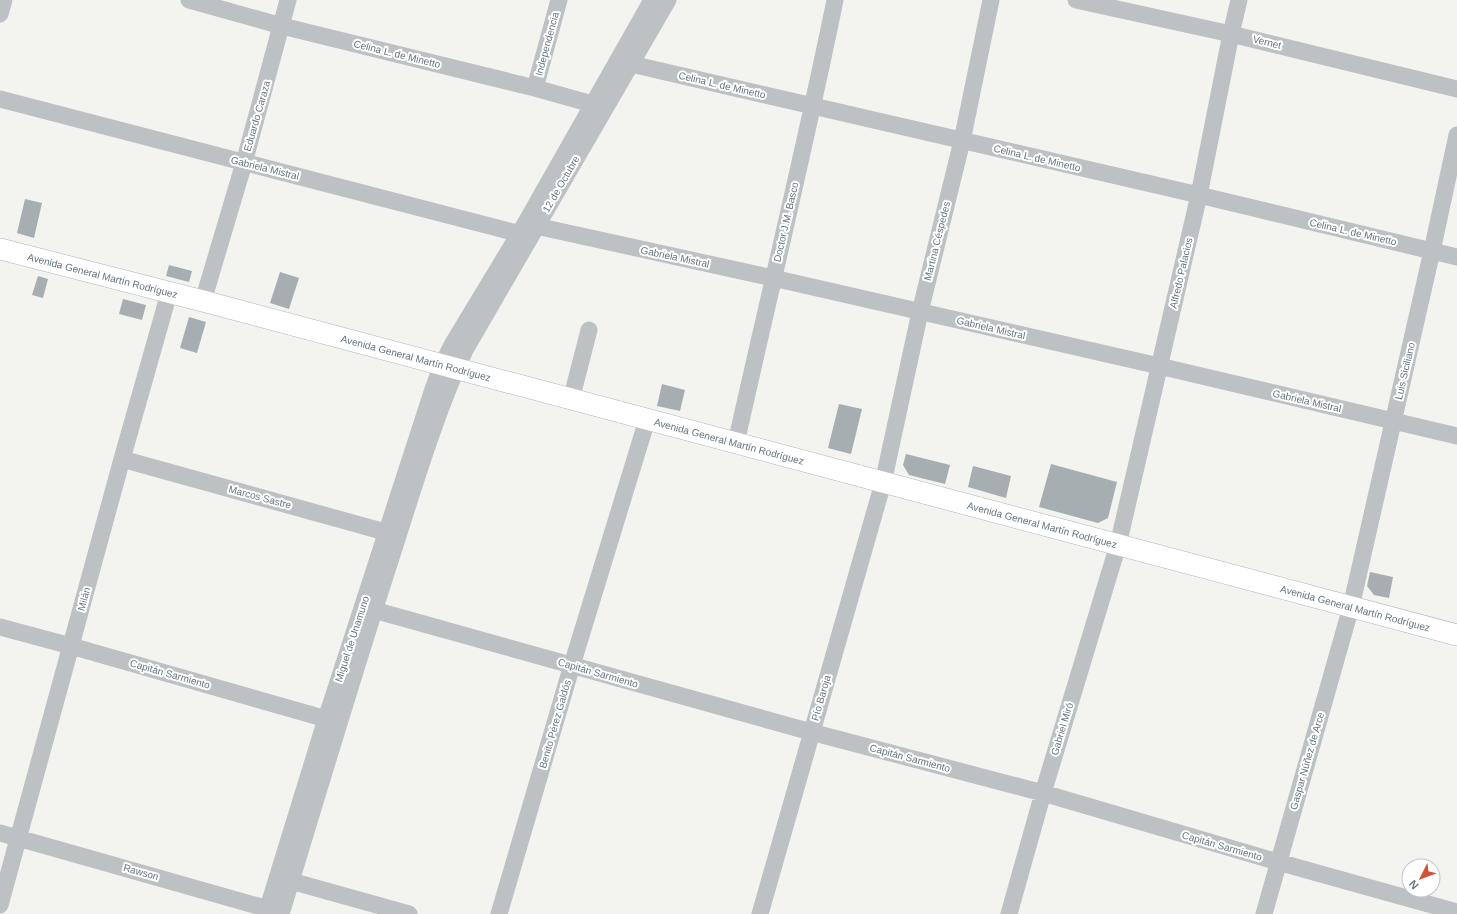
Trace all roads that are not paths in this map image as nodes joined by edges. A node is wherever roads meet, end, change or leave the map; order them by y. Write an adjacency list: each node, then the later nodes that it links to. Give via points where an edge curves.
1 (4, 0): 11 (street)
2 (189, 0): 12 (street, Celina L. de Minetto)
3 (288, 0): 12 (street, Eduardo Caraza)
4 (559, 0): 15 (street, Independencia)
5 (652, 0): 14 (street, 12 de Octubre)
6 (668, 0): 14 (street, 12 de Octubre)
7 (835, 0): 18 (street, Doctor J.M. Basco)
8 (991, 0): 21 (street, Martina Céspedes)
9 (1076, 0): 13 (street, Vernet)
10 (1239, 0): 13 (street, Alfredo Palacios)
11 (0, 14)
12 (282, 26): 15 (street, Celina L. de Minetto); 22 (street, Eduardo Caraza)
13 (1231, 34): 16 (street, Vernet); 23 (street, Alfredo Palacios)
14 (625, 60): 18 (street, Celina L. de Minetto); 19 (street, 12 de Octubre)
15 (535, 88): 19 (street, Celina L. de Minetto)
16 (1457, 89)
17 (0, 99): 22 (street, Gabriela Mistral)
18 (814, 106): 21 (street, Celina L. de Minetto); 28 (street, Doctor J.M. Basco)
19 (597, 108): 24 (street, 12 de Octubre)
20 (1457, 135): 26 (street, Luis Siciliano)
21 (962, 141): 23 (street, Celina L. de Minetto); 31 (street, Martina Céspedes)
22 (244, 163): 24 (street, Gabriela Mistral); 30 (street, Eduardo Caraza)
23 (1199, 195): 26 (street, Celina L. de Minetto); 33 (street, Alfredo Palacios)
24 (528, 230): 28 (street, Gabriela Mistral); 34 (street, 12 de Octubre, via 452,345)
25 (0, 250): 29 (main road, Avenida General Martín Rodríguez)
26 (1432, 251): 27 (street, Celina L. de Minetto); 37 (street, Luis Siciliano)
27 (1457, 257)
28 (773, 278): 31 (street, Gabriela Mistral); 39 (street, Doctor J.M. Basco)
29 (169, 293): 30 (main road, Avenida General Martín Rodríguez); 40 (street, Milán)
30 (203, 301): 34 (main road, Avenida General Martín Rodríguez)
31 (920, 312): 33 (street, Gabriela Mistral); 41 (street, Martina Céspedes)
32 (589, 330): 35 (street)
33 (1159, 366): 37 (street, Gabriela Mistral); 43 (street, Alfredo Palacios)
34 (449, 367): 35 (main road, Avenida General Martín Rodríguez); 42 (street, Miguel de Unamuno, via 433,389)
35 (571, 400): 36 (main road, Avenida General Martín Rodríguez)
36 (647, 420): 39 (main road, Avenida General Martín Rodríguez); 49 (street, Benito Pérez Galdós)
37 (1394, 421): 38 (street, Gabriela Mistral); 44 (street, Luis Siciliano)
38 (1457, 436)
39 (736, 443): 41 (main road, Avenida General Martín Rodríguez)
40 (122, 459): 42 (street, Marcos Sastre); 48 (street, Milán)
41 (883, 483): 43 (main road, Avenida General Martín Rodríguez); 51 (street, Pío Baroja)
42 (392, 534): 45 (street, Miguel de Unamuno)
43 (1118, 545): 44 (main road, Avenida General Martín Rodríguez); 52 (street, Gabriel Miró)
44 (1351, 607): 47 (main road, Avenida General Martín Rodríguez); 55 (street, Gaspar Núñez de Arce)
45 (368, 609): 49 (street, Capitán Sarmiento); 50 (street, Miguel de Unamuno)
46 (0, 627): 48 (street, Capitán Sarmiento)
47 (1457, 635)
48 (71, 646): 50 (street, Capitán Sarmiento); 54 (street, Milán)
49 (572, 665): 51 (street, Capitán Sarmiento); 61 (street, Benito Pérez Galdós)
50 (332, 721): 56 (street, Miguel de Unamuno)
51 (811, 732): 52 (street, Capitán Sarmiento); 62 (street, Pío Baroja)
52 (1043, 793): 55 (street, Capitán Sarmiento); 63 (street, Gabriel Miró)
53 (0, 833): 54 (street, Rawson)
54 (18, 838): 57 (street, Milán); 58 (street, Rawson)
55 (1278, 862): 59 (street, Capitán Sarmiento); 64 (street, Gaspar Núñez de Arce)
56 (285, 879): 58 (street, Miguel de Unamuno); 60 (street)
57 (0, 905)
58 (274, 912)
59 (1457, 912)
60 (409, 914)
61 (499, 914)
62 (760, 914)
63 (1009, 914)
64 (1264, 914)

